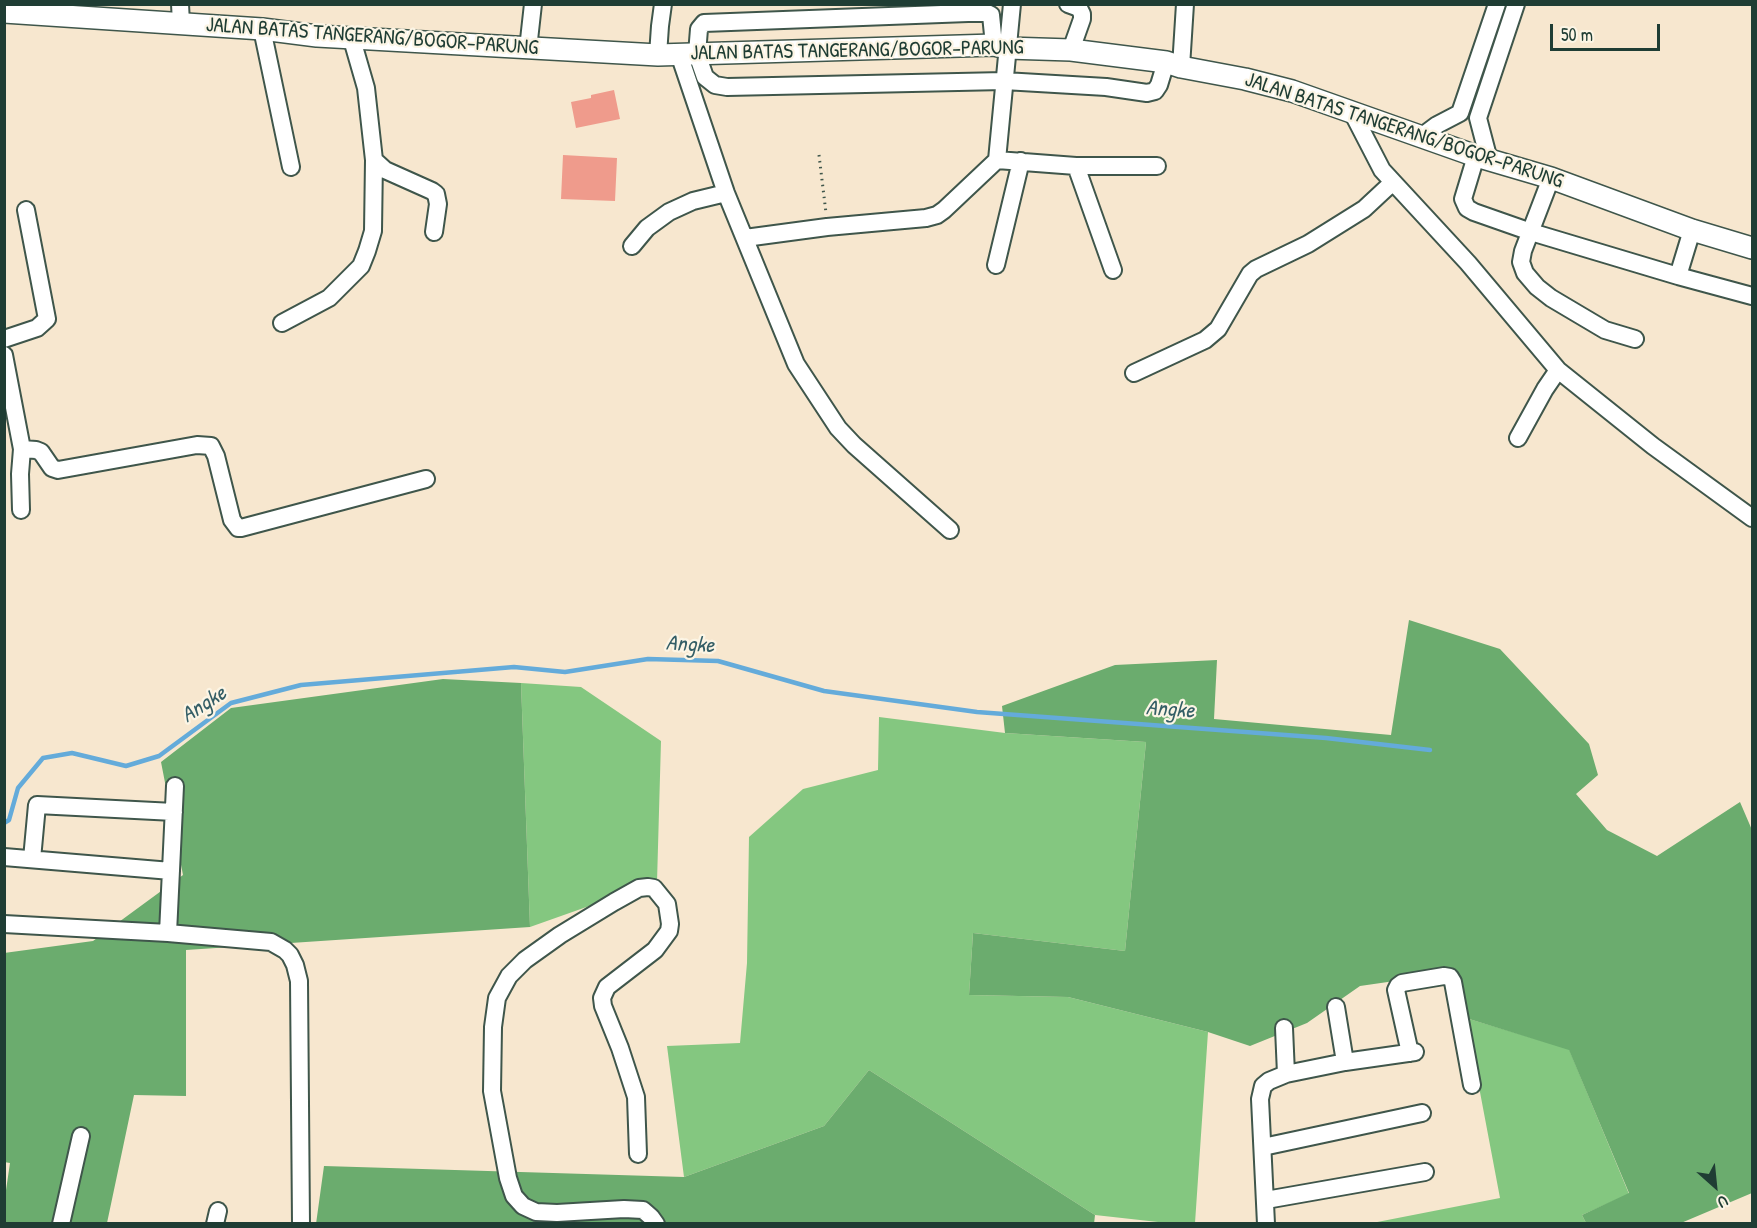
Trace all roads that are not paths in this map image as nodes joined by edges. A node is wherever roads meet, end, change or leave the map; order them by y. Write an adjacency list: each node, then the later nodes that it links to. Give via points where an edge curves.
1 (533, 4): 14 (street)
2 (663, 4): 16 (street, via 660,26)
3 (1012, 4): 13 (street)
4 (1068, 4): 15 (street, via 1079,8 1082,14)
5 (1185, 4): 17 (street)
6 (1497, 4): 20 (street)
7 (1516, 4): 21 (street)
8 (51, 10): 9 (main road, JALAN BATAS TANGERANG/BOGOR–PARUNG); 10 (main road, JALAN BATAS TANGERANG/BOGOR–PARUNG)
9 (4, 12)
10 (181, 14): 11 (main road, JALAN BATAS TANGERANG/BOGOR–PARUNG)
11 (262, 28): 12 (main road, JALAN BATAS TANGERANG/BOGOR–PARUNG, via 317,36); 29 (street)
12 (351, 36): 14 (main road, JALAN BATAS TANGERANG/BOGOR–PARUNG); 24 (street, via 366,88)
13 (1000, 47): 15 (main road, JALAN BATAS TANGERANG/BOGOR–PARUNG); 16 (main road, JALAN BATAS TANGERANG/BOGOR–PARUNG); 16 (street, via 989,14 956,13 705,23); 18 (street)
14 (528, 49): 16 (main road, JALAN BATAS TANGERANG/BOGOR–PARUNG)
15 (1071, 50): 17 (main road, JALAN BATAS TANGERANG/BOGOR–PARUNG)
16 (678, 54): 18 (street, via 714,85 726,87); 32 (street)
17 (1173, 64): 18 (street, via 1155,91 1147,93); 19 (main road, JALAN BATAS TANGERANG/BOGOR–PARUNG, via 1292,91)
18 (1004, 81): 25 (street)
19 (1352, 112): 22 (main road, JALAN BATAS TANGERANG/BOGOR–PARUNG); 31 (street)
20 (1460, 113): 21 (street); 22 (street)
21 (1478, 118): 23 (street)
22 (1421, 137): 23 (main road, JALAN BATAS TANGERANG/BOGOR–PARUNG)
23 (1482, 158): 30 (main road, JALAN BATAS TANGERANG/BOGOR–PARUNG); 36 (street, via 1463,199 1467,208)
24 (374, 160): 35 (street, via 385,170 436,194); 44 (street, via 373,231 361,266 329,298)
25 (997, 160): 26 (street); 37 (street, via 937,216)
26 (1021, 161): 27 (street); 40 (street)
27 (1076, 166): 28 (street); 41 (street)
28 (1157, 166)
29 (291, 167)
30 (1551, 178): 34 (main road, JALAN BATAS TANGERANG/BOGOR–PARUNG); 36 (street)
31 (1393, 182): 48 (street, via 1468,262); 49 (street, via 1364,209 1250,274 1218,329 1205,340)
32 (726, 193): 37 (street); 38 (street, via 669,212 647,228)
33 (26, 210): 45 (street, via 47,319 37,327)
34 (1692, 230): 39 (main road, JALAN BATAS TANGERANG/BOGOR–PARUNG); 42 (street)
35 (434, 232)
36 (1532, 232): 42 (street); 46 (street, via 1521,262 1537,287 1605,330)
37 (746, 238): 55 (street, via 796,364 838,429)
38 (632, 246)
39 (1752, 248)
40 (996, 265)
41 (1113, 270)
42 (1678, 276): 43 (street)
43 (1752, 296)
44 (282, 323)
45 (4, 339)
46 (1635, 339)
47 (4, 355): 51 (street)
48 (1558, 370): 50 (street); 54 (street)
49 (1134, 373)
50 (1518, 438)
51 (22, 449): 52 (street, via 41,452 58,470 197,445 211,446 232,520 238,528); 53 (street)
52 (426, 479)
53 (21, 510)
54 (1752, 518)
55 (950, 531)
56 (175, 786): 57 (street)
57 (174, 812): 59 (street, via 37,805); 60 (street)
58 (4, 857): 59 (street)
59 (32, 859): 60 (street)
60 (171, 871): 62 (street)
61 (4, 924): 62 (street)
62 (168, 933): 75 (street, via 271,942 285,950 295,965 299,981)
63 (1336, 1006): 65 (street)
64 (1284, 1028): 66 (street)
65 (1346, 1062): 66 (street); 67 (street, via 1413,1052 1396,990 1402,983 1450,977)
66 (1286, 1074): 70 (street, via 1263,1086)
67 (1472, 1085)
68 (1422, 1113): 70 (street)
69 (81, 1136): 74 (street)
70 (1263, 1147): 73 (street)
71 (638, 1154): 76 (street, via 636,1098 602,998 607,987 655,950 669,931 667,904 648,886 560,935 509,976 497,998 492,1091 508,1178 513,1196 523,1206 556,1214 643,1210)
72 (1425, 1172): 73 (street)
73 (1266, 1200): 77 (street)
74 (61, 1224)
75 (301, 1224)
76 (656, 1224)
77 (1266, 1224)

